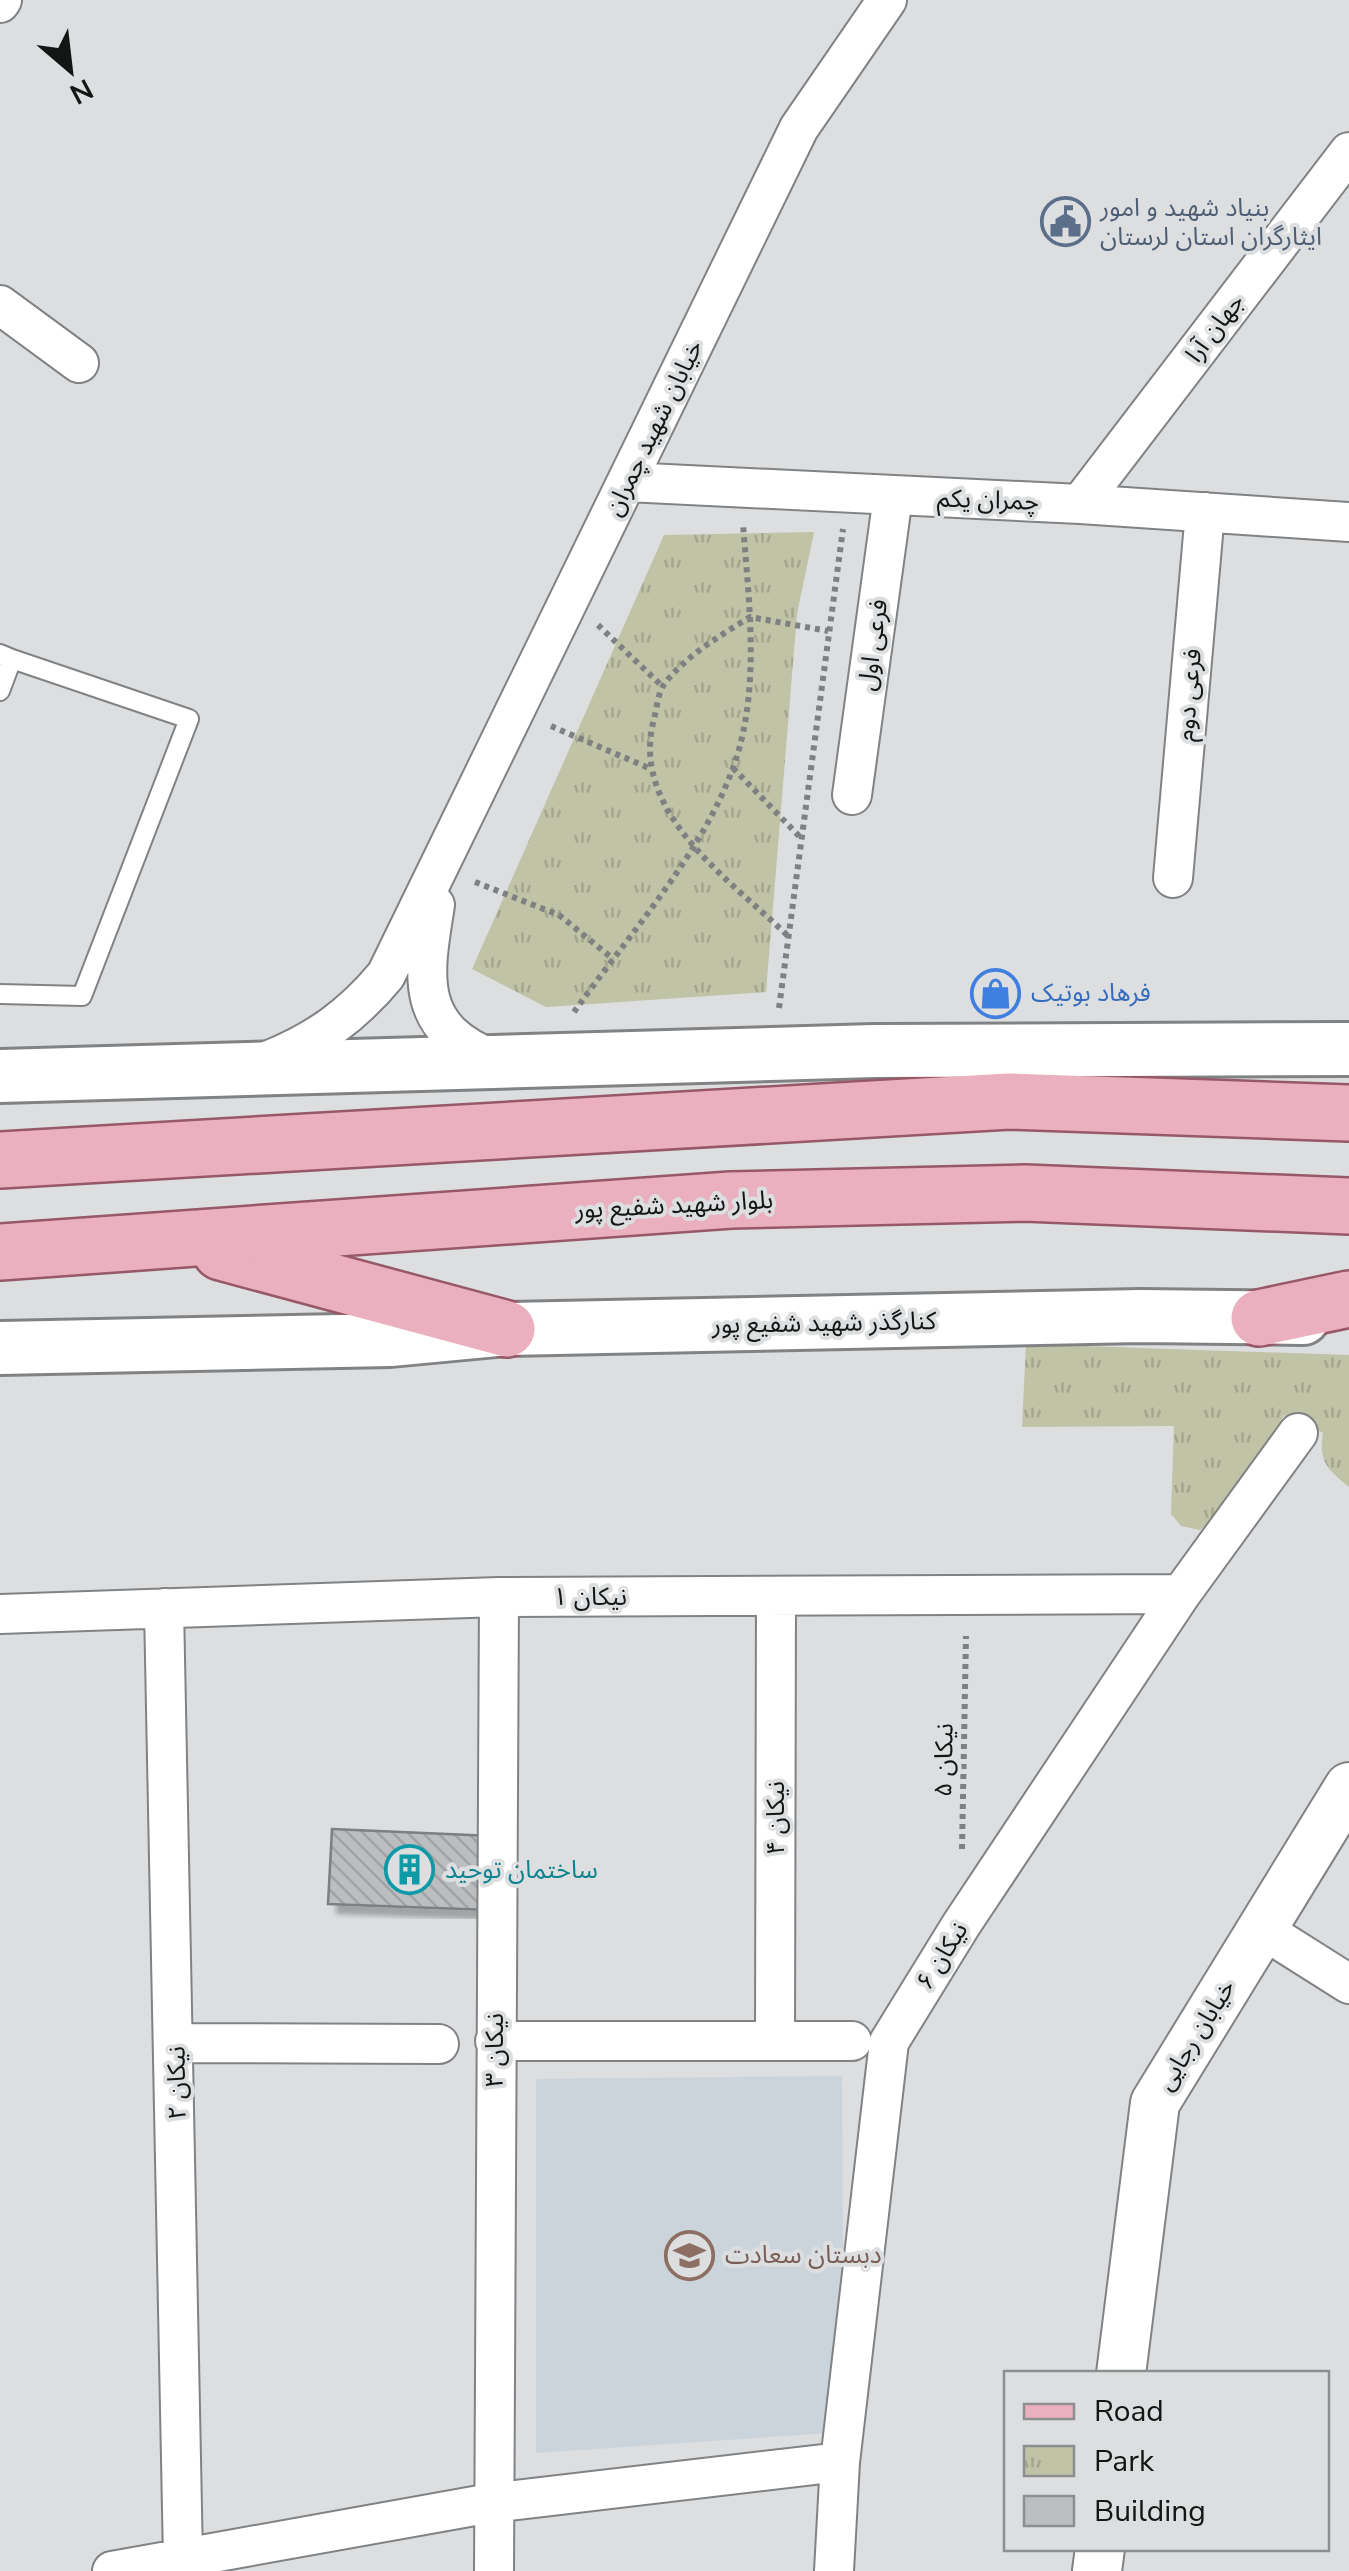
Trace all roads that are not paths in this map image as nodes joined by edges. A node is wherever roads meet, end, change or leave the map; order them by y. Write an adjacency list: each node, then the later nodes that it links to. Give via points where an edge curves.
1 (887, 0): 5 (street, خیابان شهید چمران, via 799,128)
2 (1349, 152): 7 (street, جهان آرا)
3 (0, 305): 4 (street)
4 (79, 363)
5 (627, 482): 6 (street, چمران یکم); 13 (street, خیابان شهید چمران)
6 (893, 496): 7 (street, چمران یکم); 12 (street, فرعی اول)
7 (1080, 504): 8 (street, چمران یکم)
8 (1206, 512): 9 (street, چمران یکم); 14 (street, فرعی دوم)
9 (1349, 522)
10 (6, 656): 11 (lane); 15 (lane, via 189,719 82,996)
11 (0, 691)
12 (852, 795)
13 (442, 868): 17 (street, via 425,968 428,1000 462,1048); 18 (street, via 386,975 356,1011 306,1046)
14 (1173, 878)
15 (0, 994)
16 (1349, 1049): 17 (main road)
17 (521, 1062): 18 (main road)
18 (240, 1072): 19 (main road)
19 (0, 1076)
20 (1349, 1113): 21 (main road, via 1009,1101)
21 (0, 1160)
22 (1349, 1206): 23 (main road, بلوار شهید شفیع پور, via 1025,1193 731,1200)
23 (179, 1240): 24 (main road, بلوار شهید شفیع پور); 28 (main road)
24 (0, 1252)
25 (1349, 1299): 26 (main road)
26 (1260, 1318): 27 (main road, کنارگذر شهید شفیع پور); 28 (main road, کنارگذر شهید شفیع پور)
27 (1349, 1319)
28 (506, 1329): 29 (main road, کنارگذر شهید شفیع پور, via 390,1340)
29 (0, 1348)
30 (1298, 1433): 31 (street, نیکان ۶)
31 (1181, 1594): 32 (street, نیکان ۱); 45 (street, نیکان ۶, via 889,2042)
32 (776, 1596): 33 (street, نیکان ۱); 39 (street, نیکان ۴)
33 (499, 1597): 34 (street, نیکان ۱); 41 (street, نیکان ۳)
34 (164, 1608): 35 (street, نیکان ۱); 42 (street, نیکان ۲)
35 (0, 1614)
36 (1349, 1786): 37 (street, خیابان رجایی)
37 (1262, 1928): 38 (street); 44 (street, خیابان رجایی, via 1155,2103)
38 (1349, 1984)
39 (775, 2039): 40 (street); 41 (street)
40 (852, 2041)
41 (495, 2042): 46 (street, نیکان ۳)
42 (176, 2043): 43 (street); 47 (street, نیکان ۲)
43 (439, 2044)
44 (1121, 2371)
45 (840, 2462): 46 (street); 50 (street, نیکان ۶)
46 (491, 2503): 47 (street); 49 (street, نیکان ۳)
47 (184, 2559): 48 (street)
48 (112, 2571)
49 (494, 2571)
50 (834, 2571)

